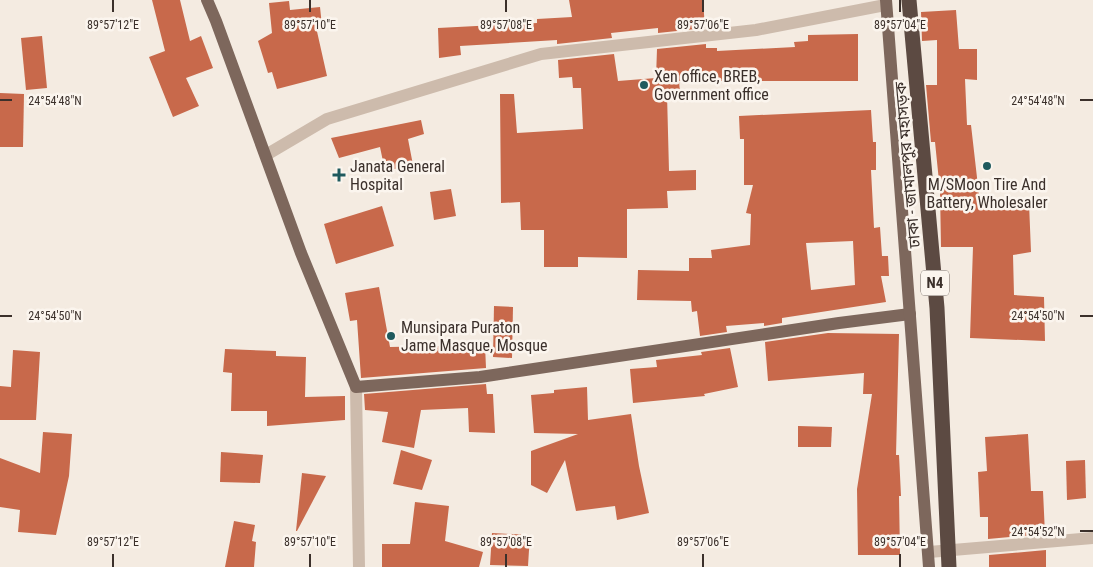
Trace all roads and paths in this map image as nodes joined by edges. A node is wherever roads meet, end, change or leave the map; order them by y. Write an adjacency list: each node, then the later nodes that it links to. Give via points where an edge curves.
1 (207, 0): 4 (main road)
2 (909, 0): 11 (highway, ঢাকা - জামালপুর মহাসড়ক / N4, bridge, via 937,308)
3 (885, 3): 4 (street, via 756,30 541,54 327,119); 5 (main road)
4 (266, 155): 6 (main road, via 301,253)
5 (910, 314): 6 (main road, via 480,377); 8 (main road)
6 (356, 387): 9 (street)
7 (1093, 538): 8 (street)
8 (929, 552): 10 (main road)
9 (359, 567)
10 (929, 567)
11 (950, 567)

